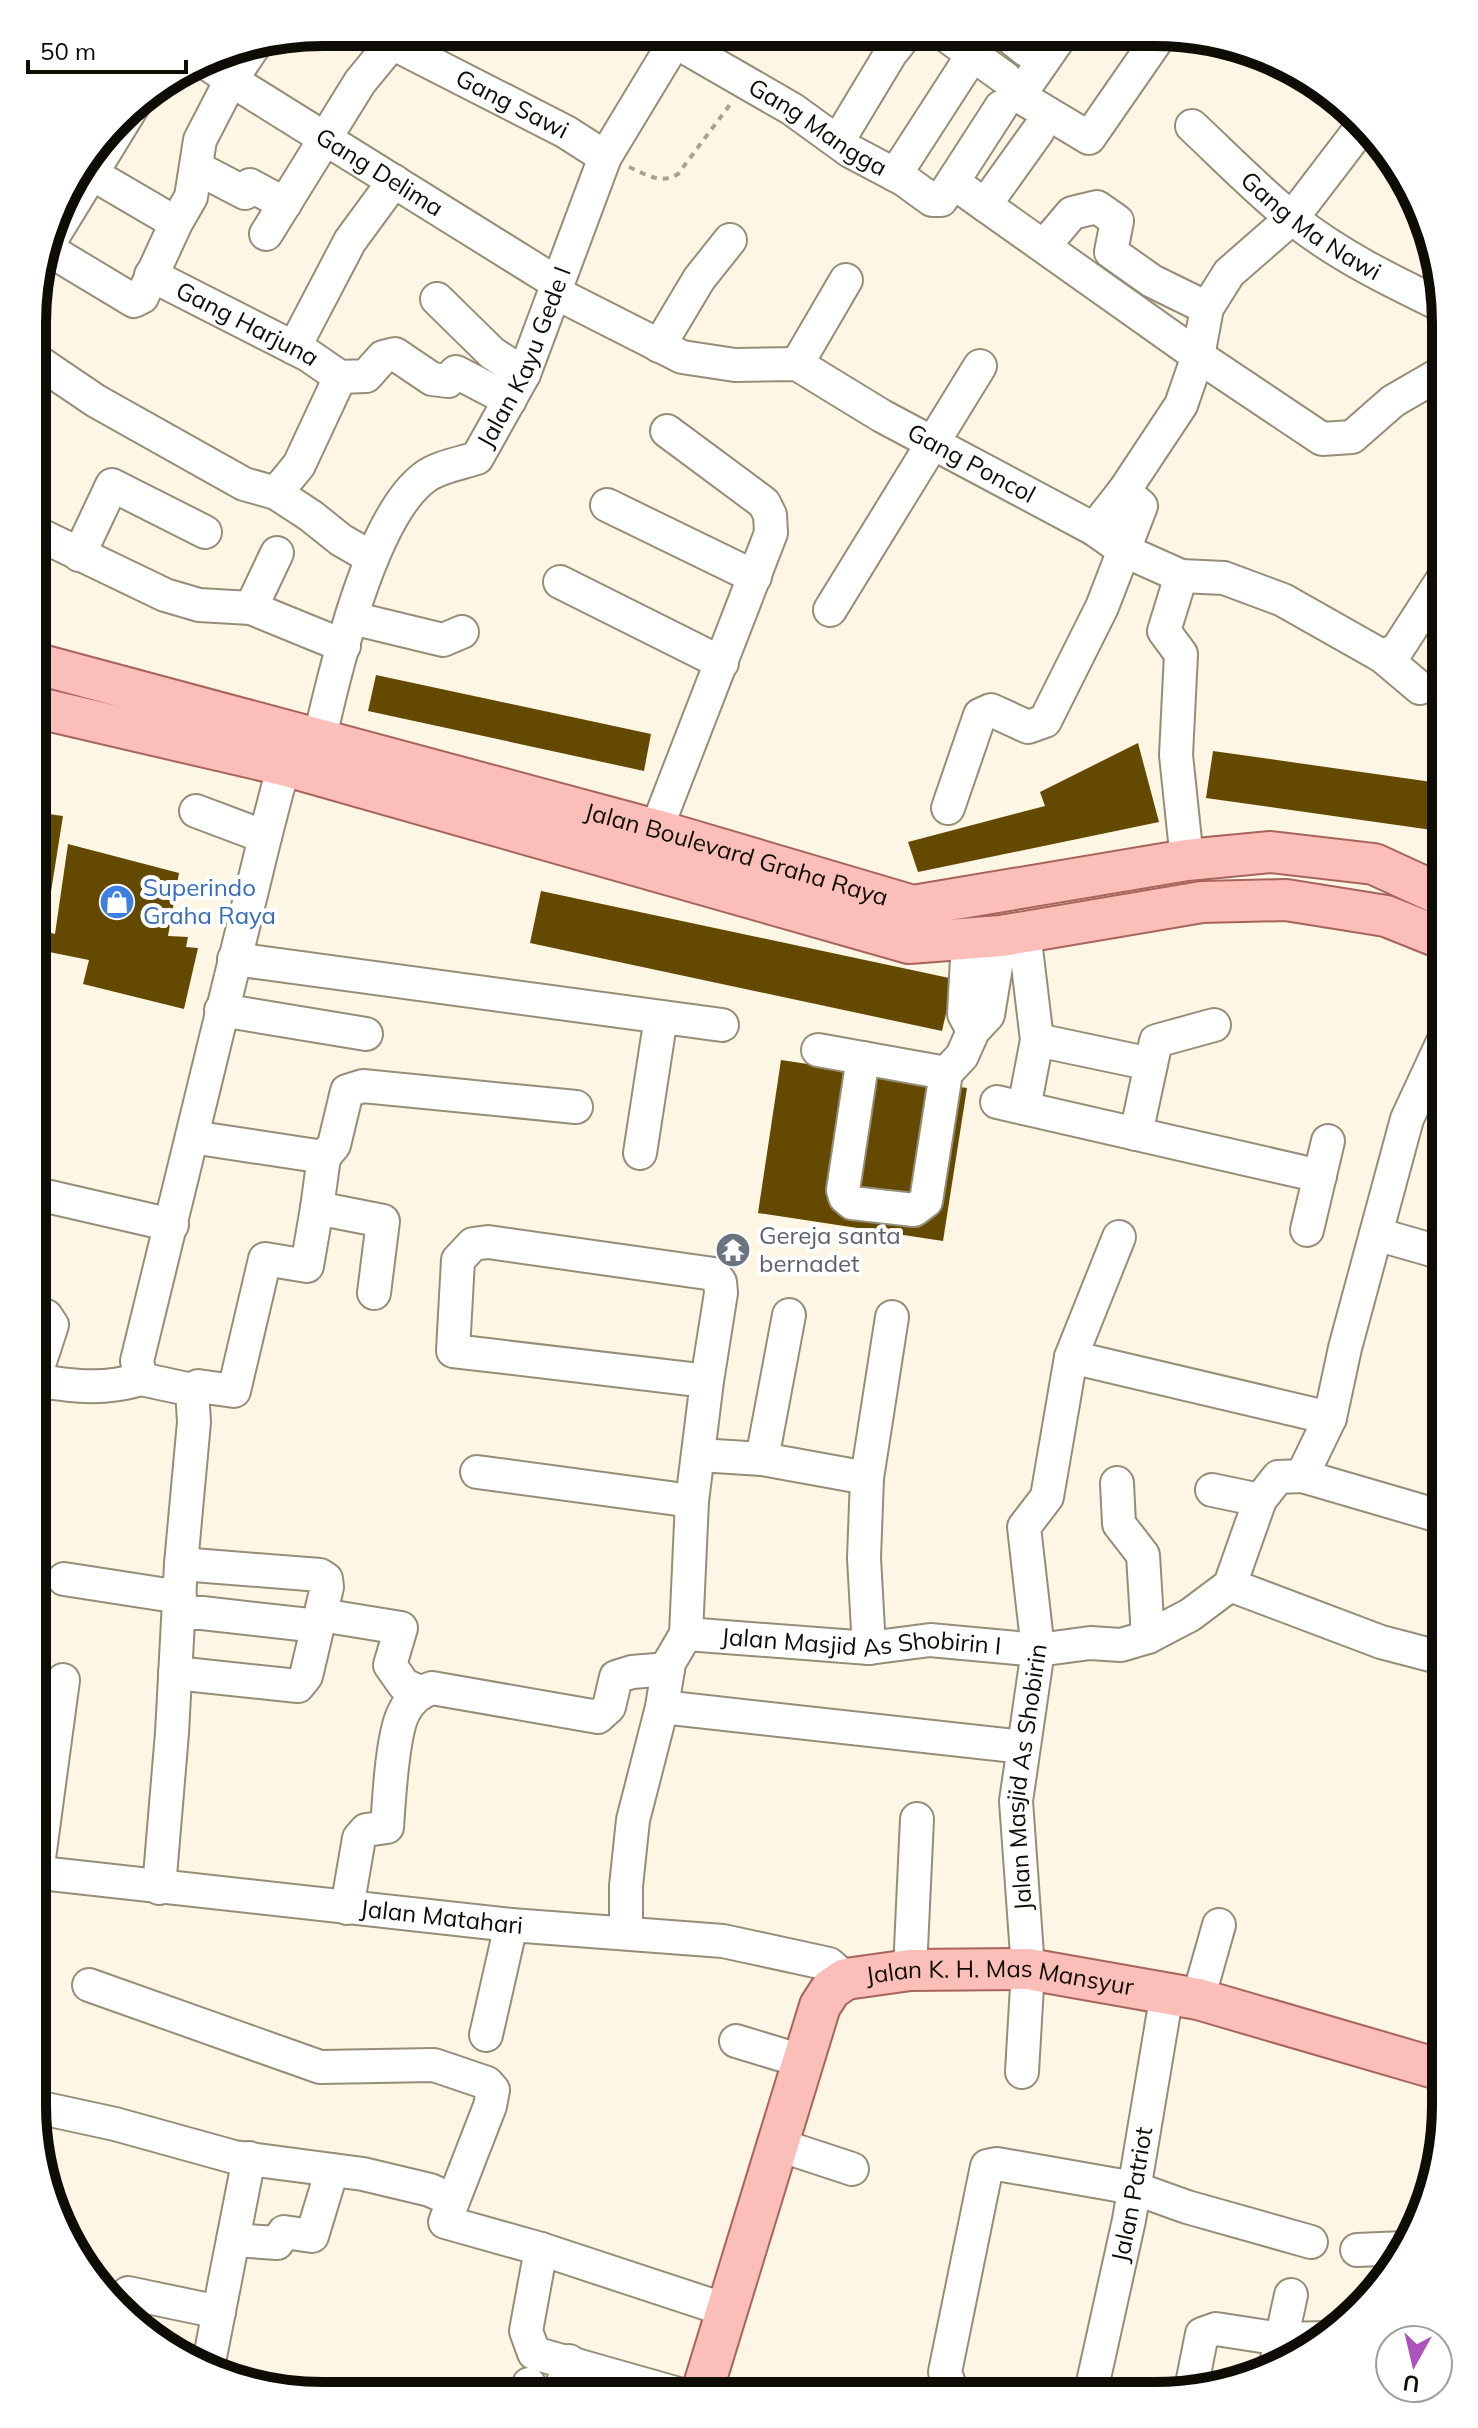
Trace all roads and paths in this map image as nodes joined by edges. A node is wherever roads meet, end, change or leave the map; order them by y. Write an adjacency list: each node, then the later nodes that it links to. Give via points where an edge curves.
1 (380, 46): 17 (street, Gang Sawi)
2 (404, 46): 19 (street, Gang Sawi)
3 (666, 46): 19 (street, Jalan Kayu Gede I)
4 (688, 46): 13 (street, Gang Mangga)
5 (897, 46): 18 (street)
6 (978, 46): 22 (street)
7 (980, 46): 24 (street, via 1003,92)
8 (1054, 46): 9 (street, via 1019,96 1089,138)
9 (1153, 46)
10 (246, 58): 12 (street)
11 (215, 69): 12 (street, Gang Delima)
12 (231, 80): 17 (street, Gang Delima); 20 (street, via 200,140)
13 (745, 84): 18 (street, Gang Mangga); 19 (path, via 678,174 661,181)
14 (1192, 126): 27 (street, Gang Ma Nawi)
15 (1038, 131): 26 (street)
16 (1357, 133): 27 (street)
17 (327, 138): 23 (street, Gang Delima); 25 (street, Gang Sawi)
18 (838, 141): 22 (street, Gang Mangga)
19 (605, 157): 35 (street, Jalan Kayu Gede I)
20 (197, 168): 25 (street, via 245,193 250,185); 28 (street, via 191,197)
21 (91, 173): 28 (street)
22 (895, 175): 24 (street, Gang Mangga, via 932,200 941,200)
23 (394, 181): 35 (street, Gang Delima); 40 (street, via 350,241)
24 (954, 183): 26 (street)
25 (285, 204): 29 (street, Gang Sawi)
26 (985, 205): 31 (street)
27 (1292, 218): 37 (street, Gang Ma Nawi); 38 (street, via 1229,273)
28 (176, 223): 33 (street)
29 (266, 234)
30 (730, 240): 39 (street, via 699,279)
31 (1044, 246): 38 (street, via 1072,213 1097,207 1117,221 1111,252 1152,281); 41 (street)
32 (55, 254): 33 (street, via 134,301 142,297)
33 (151, 275): 40 (street, Gang Harjuna)
34 (846, 280): 42 (street)
35 (555, 288): 39 (street); 47 (street, Jalan Kayu Gede I)
36 (437, 299): 47 (street, via 492,353)
37 (1431, 300)
38 (1207, 308): 41 (street)
39 (659, 346): 42 (street, via 682,357 735,365)
40 (294, 348): 45 (street, Gang Harjuna)
41 (1198, 356): 46 (street, via 1322,439 1352,437 1393,401); 50 (street, via 1181,405)
42 (797, 364): 49 (street, Gang Poncol)
43 (980, 366): 49 (street)
44 (46, 367): 51 (street, via 244,484)
45 (340, 377): 47 (street, via 366,376 383,357 395,354 432,379 448,381 456,372); 51 (street, via 299,465)
46 (1432, 378)
47 (517, 387): 59 (street, Jalan Kayu Gede I, via 477,458 426,476 399,507)
48 (667, 431): 61 (street, via 764,503 771,533)
49 (935, 443): 53 (street, Gang Poncol); 65 (street)
50 (1124, 491): 53 (street); 56 (street, via 1141,506)
51 (276, 493): 59 (street)
52 (607, 505): 61 (street)
53 (1094, 529): 56 (street, Gang Poncol)
54 (205, 532): 58 (street, via 112,485)
55 (46, 538): 58 (street)
56 (1125, 551): 60 (street, Gang Poncol); 75 (street, via 1045,721 1028,727 991,710 980,715)
57 (277, 553): 64 (street)
58 (79, 555): 64 (street, via 187,602)
59 (372, 558): 66 (street, Jalan Kayu Gede I)
60 (1181, 576): 68 (street, Gang Poncol, via 1224,578 1283,600); 79 (street, via 1164,631 1181,654 1176,742)
61 (755, 577): 69 (street)
62 (560, 582): 69 (street)
63 (1432, 596): 68 (street, via 1397,650)
64 (251, 608): 66 (street)
65 (830, 610)
66 (348, 632): 67 (street, via 443,640); 73 (street, Jalan Kayu Gede I)
67 (462, 632)
68 (1382, 656): 71 (street, Gang Poncol)
69 (722, 663): 77 (street)
70 (46, 666): 73 (main road, Jalan Boulevard Graha Raya)
71 (1420, 688)
72 (46, 710): 74 (main road, Jalan Boulevard Graha Raya)
73 (319, 741): 77 (main road, Jalan Boulevard Graha Raya)
74 (287, 766): 78 (street); 81 (main road, Jalan Boulevard Graha Raya)
75 (948, 808)
76 (196, 811): 78 (street)
77 (656, 830): 81 (main road, Jalan Boulevard Graha Raya)
78 (265, 837): 84 (street)
79 (1187, 860): 80 (main road, Jalan Boulevard Graha Raya, via 1271,852 1374,864); 81 (main road, Jalan Boulevard Graha Raya)
80 (1432, 890)
81 (911, 924): 83 (main road, Jalan Boulevard Graha Raya)
82 (1432, 934): 83 (main road, Jalan Boulevard Graha Raya, via 1386,916 1286,900 1202,902)
83 (998, 936): 90 (street); 95 (street, via 962,1056)
84 (234, 959): 85 (street); 86 (street)
85 (221, 1010): 89 (street); 98 (street)
86 (661, 1017): 87 (street); 100 (street)
87 (722, 1025)
88 (1214, 1025): 93 (street, via 1156,1041)
89 (366, 1034)
90 (1037, 1040): 93 (street); 97 (street, via 1010,1105)
91 (818, 1050): 92 (street)
92 (863, 1058): 95 (street); 95 (street, via 843,1190 852,1203 914,1210 926,1201)
93 (1151, 1064): 97 (street)
94 (1432, 1066): 107 (street, via 1407,1119)
95 (946, 1073)
96 (576, 1107): 101 (street, via 363,1086 347,1091 334,1145)
97 (1136, 1134): 102 (street)
98 (192, 1137): 101 (street); 105 (street)
99 (1328, 1141): 102 (street)
100 (640, 1153)
101 (324, 1157): 104 (street)
102 (1320, 1176): 106 (street)
103 (46, 1196): 105 (street)
104 (317, 1208): 110 (street, via 383,1221); 119 (street, via 307,1266 265,1259 234,1391 198,1386)
105 (172, 1225): 116 (street, via 137,1361)
106 (1307, 1230)
107 (1376, 1234): 109 (street); 120 (street)
108 (1119, 1237): 115 (street)
109 (1431, 1250)
110 (374, 1293)
111 (789, 1315): 122 (street)
112 (46, 1316): 114 (street, via 52,1325)
113 (892, 1317): 125 (street)
114 (46, 1343)
115 (1071, 1357): 120 (street); 139 (street, via 1047,1497 1024,1527)
116 (141, 1379): 118 (street, via 114,1387); 119 (street)
117 (707, 1381): 117 (street, via 721,1293 714,1274 488,1242 473,1244 458,1260 453,1351); 121 (street)
118 (46, 1382)
119 (192, 1390): 131 (street, via 194,1422)
120 (1330, 1418): 124 (street)
121 (699, 1455): 122 (street); 129 (street)
122 (762, 1459): 125 (street)
123 (477, 1472): 129 (street)
124 (1302, 1476): 128 (street, via 1278,1477); 130 (street)
125 (867, 1478): 138 (street)
126 (1117, 1483): 137 (street, via 1119,1524 1143,1555)
127 (1212, 1490): 128 (street)
128 (1260, 1500): 133 (street)
129 (692, 1501): 136 (street)
130 (1431, 1514)
131 (181, 1564): 134 (street); 135 (street, via 320,1575 327,1587)
132 (64, 1579): 134 (street)
133 (1230, 1585): 137 (street, Jalan Masjid As Shobirin); 140 (street, via 1381,1642)
134 (180, 1605): 135 (street, via 202,1613); 142 (street)
135 (320, 1621): 142 (street, via 306,1676 298,1686); 144 (street, via 401,1628 390,1665 404,1685)
136 (686, 1634): 138 (street, Jalan Masjid As Shobirin I); 141 (street)
137 (1148, 1637): 139 (street, Jalan Masjid As Shobirin, via 1121,1645)
138 (869, 1648): 139 (street, Jalan Masjid As Shobirin I, via 930,1640)
139 (1038, 1650): 146 (street, Jalan Masjid As Shobirin)
140 (1431, 1655)
141 (668, 1669): 144 (street, via 616,1677 609,1707 598,1717 432,1688); 145 (street)
142 (175, 1673): 150 (street)
143 (63, 1680): 147 (street)
144 (420, 1692): 151 (street, via 403,1714 387,1827 366,1830 359,1838)
145 (662, 1707): 146 (street); 154 (street, via 633,1820)
146 (1023, 1747): 155 (street, Jalan Masjid As Shobirin, via 1016,1801)
147 (46, 1797)
148 (917, 1819): 156 (street)
149 (46, 1874): 150 (street, Jalan Matahari)
150 (159, 1888): 151 (street, Jalan Matahari)
151 (347, 1908): 152 (street, Jalan Matahari)
152 (511, 1925): 154 (street, Jalan Matahari); 160 (street)
153 (1219, 1925): 159 (street, Jalan Patriot)
154 (626, 1933): 157 (street, Jalan Matahari, via 723,1941 829,1964)
155 (1028, 1969): 156 (main road, Jalan K. H. Mas Mansyur); 159 (main road, Jalan K. H. Mas Mansyur); 164 (street, Jalan Masjid As Shobirin)
156 (910, 1970): 157 (main road, Jalan K. H. Mas Mansyur)
157 (846, 1979): 162 (main road, Jalan K. H. Mas Mansyur, via 820,2006)
158 (89, 1985): 171 (street, via 320,2067 434,2065 487,2083 493,2090 490,2106)
159 (1183, 1996): 163 (main road, Jalan K. H. Mas Mansyur); 170 (street, Jalan Patriot)
160 (486, 2035)
161 (736, 2041): 162 (street)
162 (802, 2061): 166 (main road, Jalan K. H. Mas Mansyur)
163 (1431, 2067)
164 (1022, 2072)
165 (46, 2109): 167 (street)
166 (776, 2144): 168 (street); 179 (main road, Jalan K. H. Mas Mansyur)
167 (249, 2158): 169 (street); 172 (street)
168 (852, 2169)
169 (332, 2170): 171 (street, via 430,2190); 172 (street, via 312,2236 284,2232 277,2243)
170 (1134, 2188): 173 (street); 189 (street, via 997,2164 984,2169 945,2372); 190 (street, Jalan Patriot)
171 (452, 2200): 174 (street, via 445,2222)
172 (233, 2240): 180 (street)
173 (1311, 2242)
174 (541, 2249): 179 (street); 184 (street, via 526,2331 534,2353)
175 (1391, 2249): 176 (street)
176 (1357, 2250)
177 (1291, 2295): 181 (street)
178 (131, 2302): 180 (street)
179 (726, 2310): 188 (main road, Jalan K. H. Mas Mansyur)
180 (219, 2312): 183 (street)
181 (1278, 2352)
182 (1276, 2353): 185 (street, via 1216,2329 1202,2334)
183 (210, 2357)
184 (569, 2361): 186 (street); 187 (street)
185 (1193, 2379)
186 (563, 2382)
187 (639, 2382)
188 (705, 2382)
189 (948, 2382)
190 (1093, 2382)

